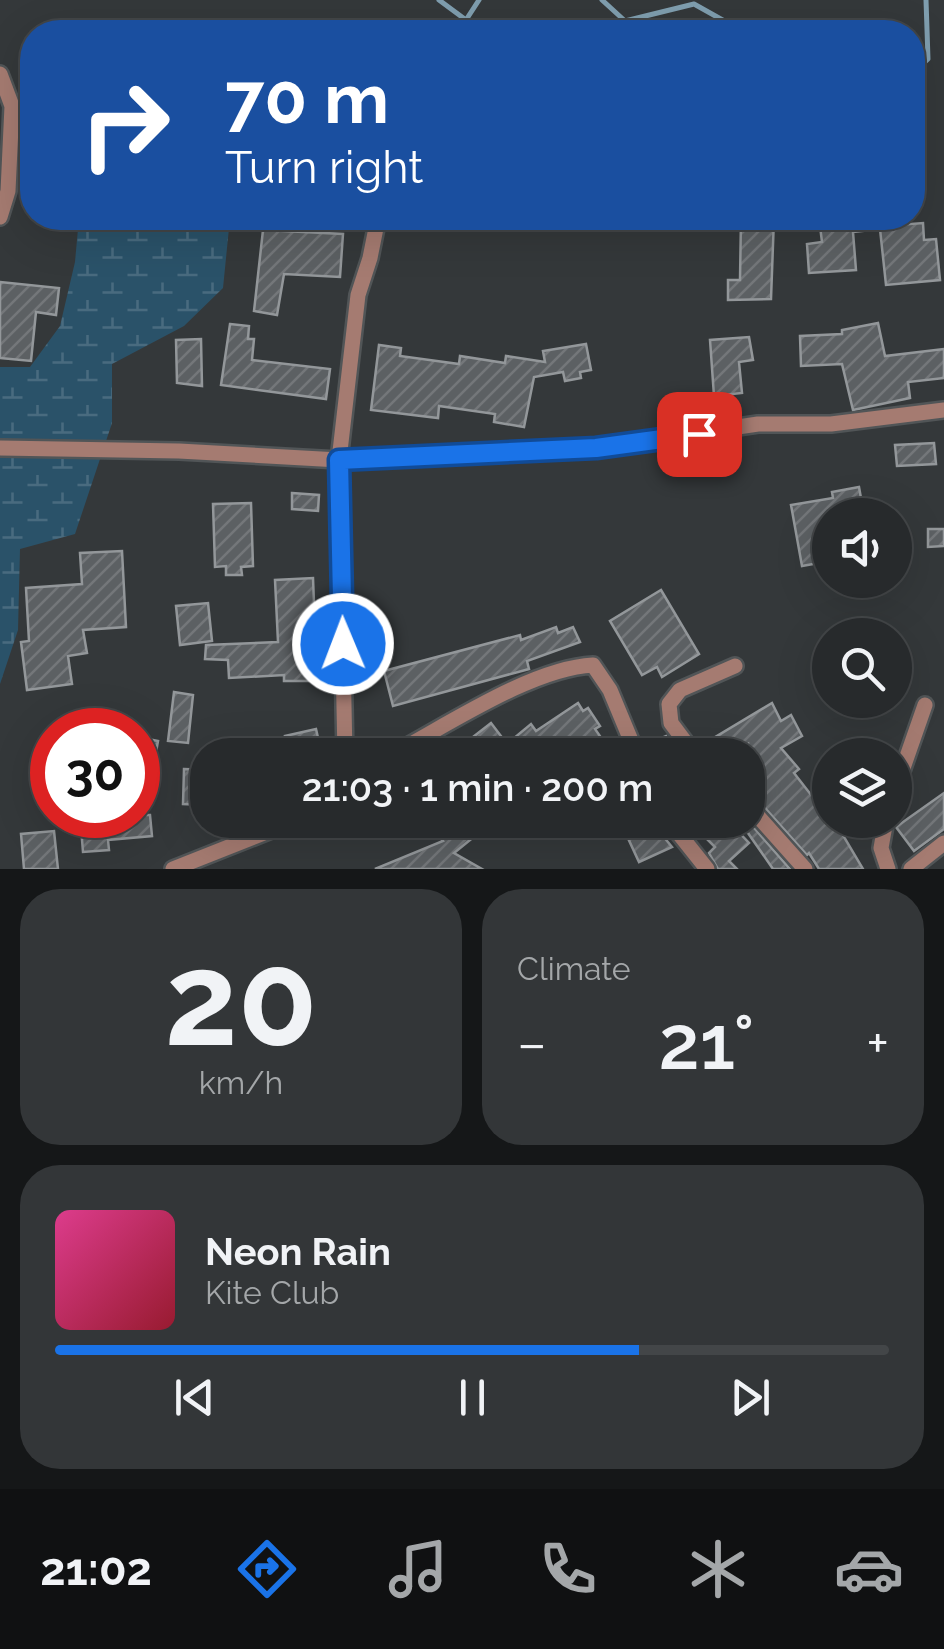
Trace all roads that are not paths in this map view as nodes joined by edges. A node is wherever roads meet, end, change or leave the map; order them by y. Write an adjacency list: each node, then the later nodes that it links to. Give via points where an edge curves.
1 (0, 74): 2 (street, via 12,106 8,191)
2 (0, 217)
3 (376, 230): 6 (street, via 358,295)
4 (944, 410): 6 (street, via 831,424 758,424 596,448)
5 (0, 448): 6 (street)
6 (339, 460): 9 (street)
7 (736, 666): 12 (street, via 680,690 669,704)
8 (925, 705): 13 (street)
9 (345, 738)
10 (423, 738): 11 (street, via 524,685 570,666 593,665)
11 (631, 738)
12 (682, 738)
13 (912, 742)
14 (765, 824): 21 (street)
15 (251, 838): 19 (street)
16 (682, 838): 20 (street)
17 (882, 838): 22 (street)
18 (944, 842): 23 (street)
19 (173, 869)
20 (706, 869)
21 (805, 869)
22 (888, 869)
23 (911, 869)

